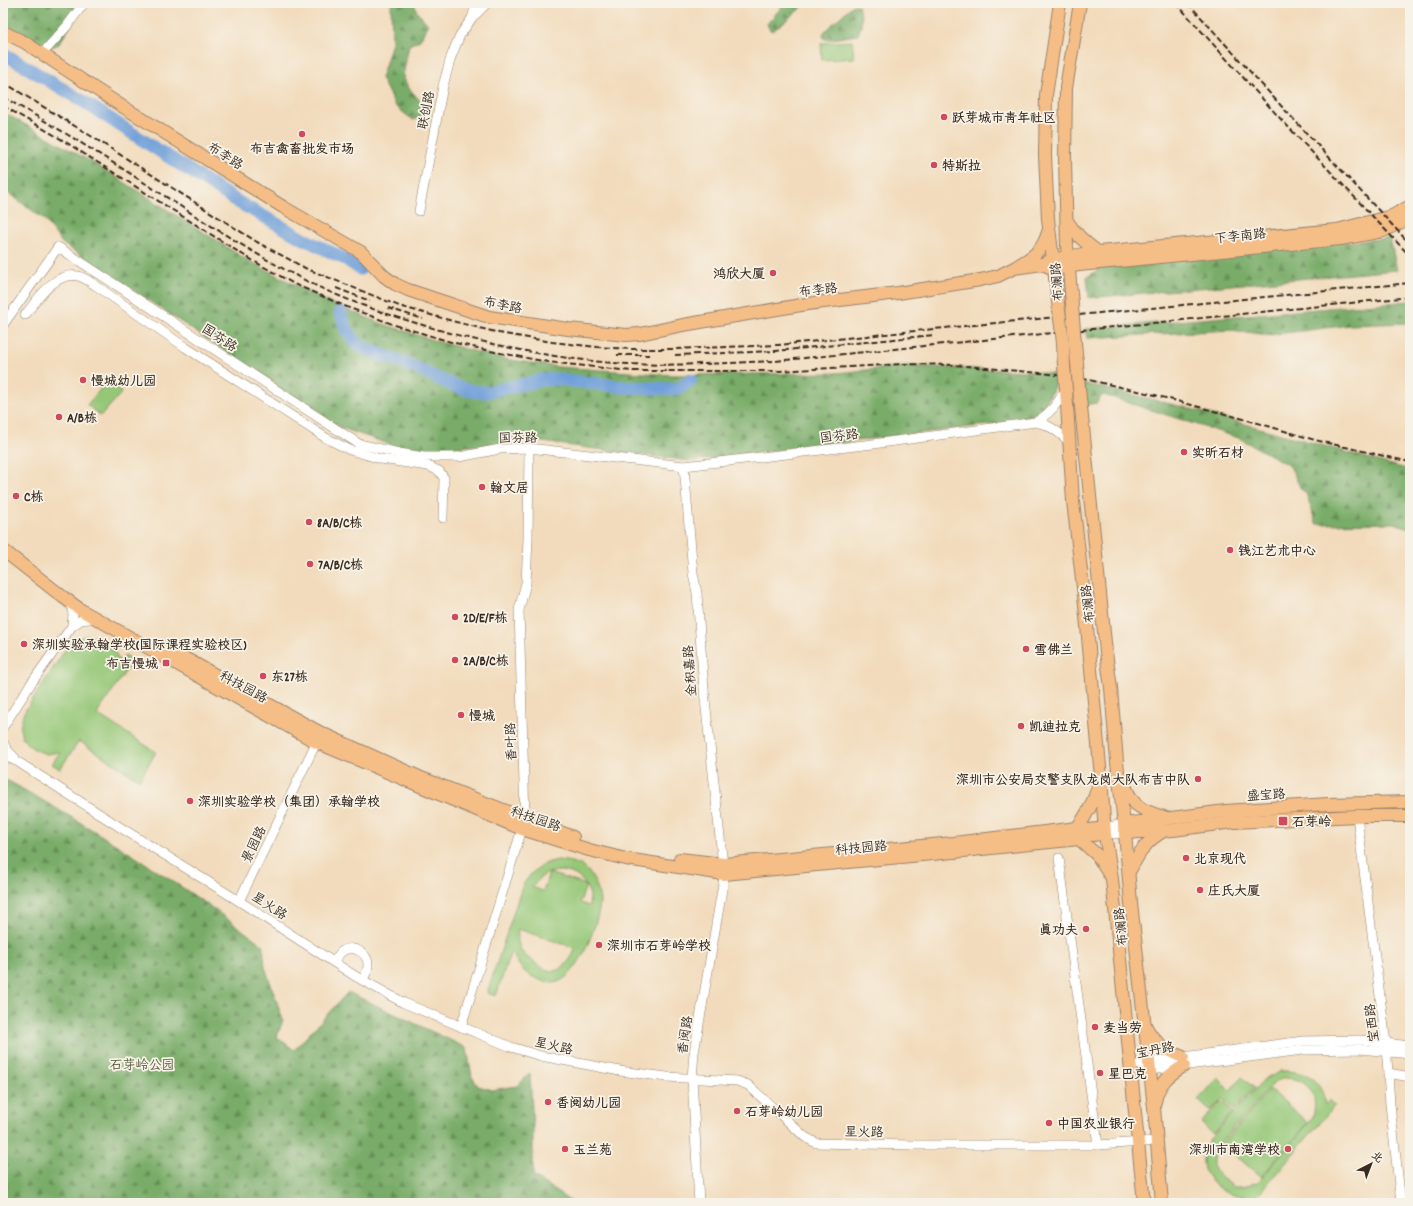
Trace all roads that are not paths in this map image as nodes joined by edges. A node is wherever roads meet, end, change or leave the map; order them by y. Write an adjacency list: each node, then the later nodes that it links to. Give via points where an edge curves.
1 (84, 3): 8 (street)
2 (477, 3): 6 (street, 联创路)
3 (487, 3): 6 (street, 联创路)
4 (1060, 3): 15 (main road, 布澜路, via 1046,95 1044,155)
5 (1080, 3): 13 (main road, 布澜路, via 1066,88)
6 (472, 18): 10 (street, 联创路, via 460,35 443,86)
7 (3, 32): 8 (main road, 布李路)
8 (42, 54): 19 (main road, 布李路, via 283,207 361,252 384,276 396,284 489,318 568,329 640,334 806,304 980,280 998,276)
9 (1410, 206): 11 (main road, 下李南路)
10 (419, 211)
11 (1393, 217): 12 (main road, 下李南路); 14 (main road, 下李南路)
12 (1410, 218)
13 (1066, 221): 16 (main road, via 1084,243); 17 (main road, 布澜路)
14 (1376, 227): 16 (main road, 下李南路); 17 (main road, 下李南路, via 1341,239)
15 (1049, 229): 18 (main road, 布澜路); 19 (main road, via 1040,249)
16 (1098, 252): 17 (main road, 下李南路)
17 (1069, 262): 18 (main road, 布李路); 38 (main road, 布澜路, bridge, via 1079,388)
18 (1049, 264): 19 (main road, 布李路); 22 (main road, 布澜路, bridge, via 1057,294)
19 (1014, 268)
20 (25, 315): 27 (street, via 52,283 67,276 80,276 326,438 356,452 381,459 428,466 439,471 444,478)
21 (3, 325): 25 (street, 国芬路, via 58,247 359,444 399,453 459,457)
22 (1066, 389): 23 (street, via 1054,408); 24 (main road, 布澜路)
23 (1036, 422): 24 (street, via 1046,424); 26 (street, 国芬路)
24 (1070, 442): 39 (main road, 布澜路, via 1073,501)
25 (529, 448): 26 (street, 国芬路); 45 (street, 香叶路, via 526,583 519,610)
26 (684, 466): 51 (street, 金积嘉路, via 704,690)
27 (443, 518)
28 (3, 541): 34 (main road, 科技园路, via 86,604)
29 (3, 550): 30 (main road, 科技园路)
30 (71, 603): 31 (main road, 科技园路); 32 (street)
31 (96, 618): 32 (street, via 81,620); 34 (main road, 科技园路)
32 (72, 626): 33 (street)
33 (3, 727)
34 (319, 738): 45 (main road, 科技园路, via 419,777); 54 (street, 景园路)
35 (3, 742): 37 (street)
36 (3, 755): 37 (street, 星火路)
37 (18, 762): 54 (street, 星火路)
38 (1117, 762): 40 (main road, 布澜路); 44 (main road, via 1126,791 1136,805 1142,810)
39 (1101, 782): 40 (main road); 48 (main road, 布澜路); 49 (main road, via 1096,798)
40 (1119, 786): 46 (main road, 布澜路)
41 (1410, 802): 44 (main road, 盛宝路, via 1328,804)
42 (1358, 816): 43 (main road, 盛宝路); 47 (main road, 盛宝路, via 1234,822); 60 (street, 宝西路)
43 (1410, 816)
44 (1169, 818): 46 (main road, 盛宝路)
45 (524, 824): 51 (main road, 科技园路, via 618,851); 58 (street, 香叶路)
46 (1124, 828): 47 (main road, 盛宝路); 48 (street, 科技园路); 52 (main road, 布澜路)
47 (1173, 830): 52 (main road, via 1164,831 1148,842)
48 (1104, 831): 49 (main road, 科技园路, via 1090,835); 53 (main road, 布澜路)
49 (1078, 833): 51 (main road, 科技园路, via 954,843); 53 (main road)
50 (1059, 858): 71 (street)
51 (724, 869): 67 (street, 香阅路, via 724,884 694,1053)
52 (1129, 872): 57 (main road, 布澜路)
53 (1112, 879): 63 (main road, 布澜路)
54 (239, 901): 55 (street, 星火路)
55 (334, 962): 56 (street, 星火路); 56 (street, via 345,950 360,951 368,965)
56 (362, 980): 58 (street, 星火路, via 404,1003)
57 (1144, 1024): 62 (main road, via 1155,1041); 64 (main road, 布澜路)
58 (461, 1027): 67 (street, 星火路, via 541,1056 620,1071)
59 (1410, 1046): 60 (street, 宝丹路)
60 (1387, 1048): 61 (street, 宝丹路); 62 (street, 宝丹路, via 1303,1050); 65 (street, 宝西路)
61 (1410, 1054)
62 (1183, 1061): 64 (street, 宝丹路); 68 (main road, via 1160,1086)
63 (1132, 1066): 64 (street, 宝丹路); 70 (main road, 布澜路)
64 (1149, 1066): 68 (main road, 布澜路)
65 (1388, 1073): 66 (street); 75 (street, 宝西路)
66 (1410, 1077)
67 (692, 1078): 71 (street, 星火路, via 737,1081 748,1085 805,1137 816,1143); 72 (street, 香阅路)
68 (1154, 1107): 69 (main road, 布澜路)
69 (1156, 1141): 70 (street, 星火路); 74 (main road, 布澜路)
70 (1138, 1143): 71 (street, 星火路); 73 (main road, 布澜路)
71 (1098, 1145)
72 (700, 1203)
73 (1144, 1203)
74 (1162, 1203)
75 (1401, 1203)

